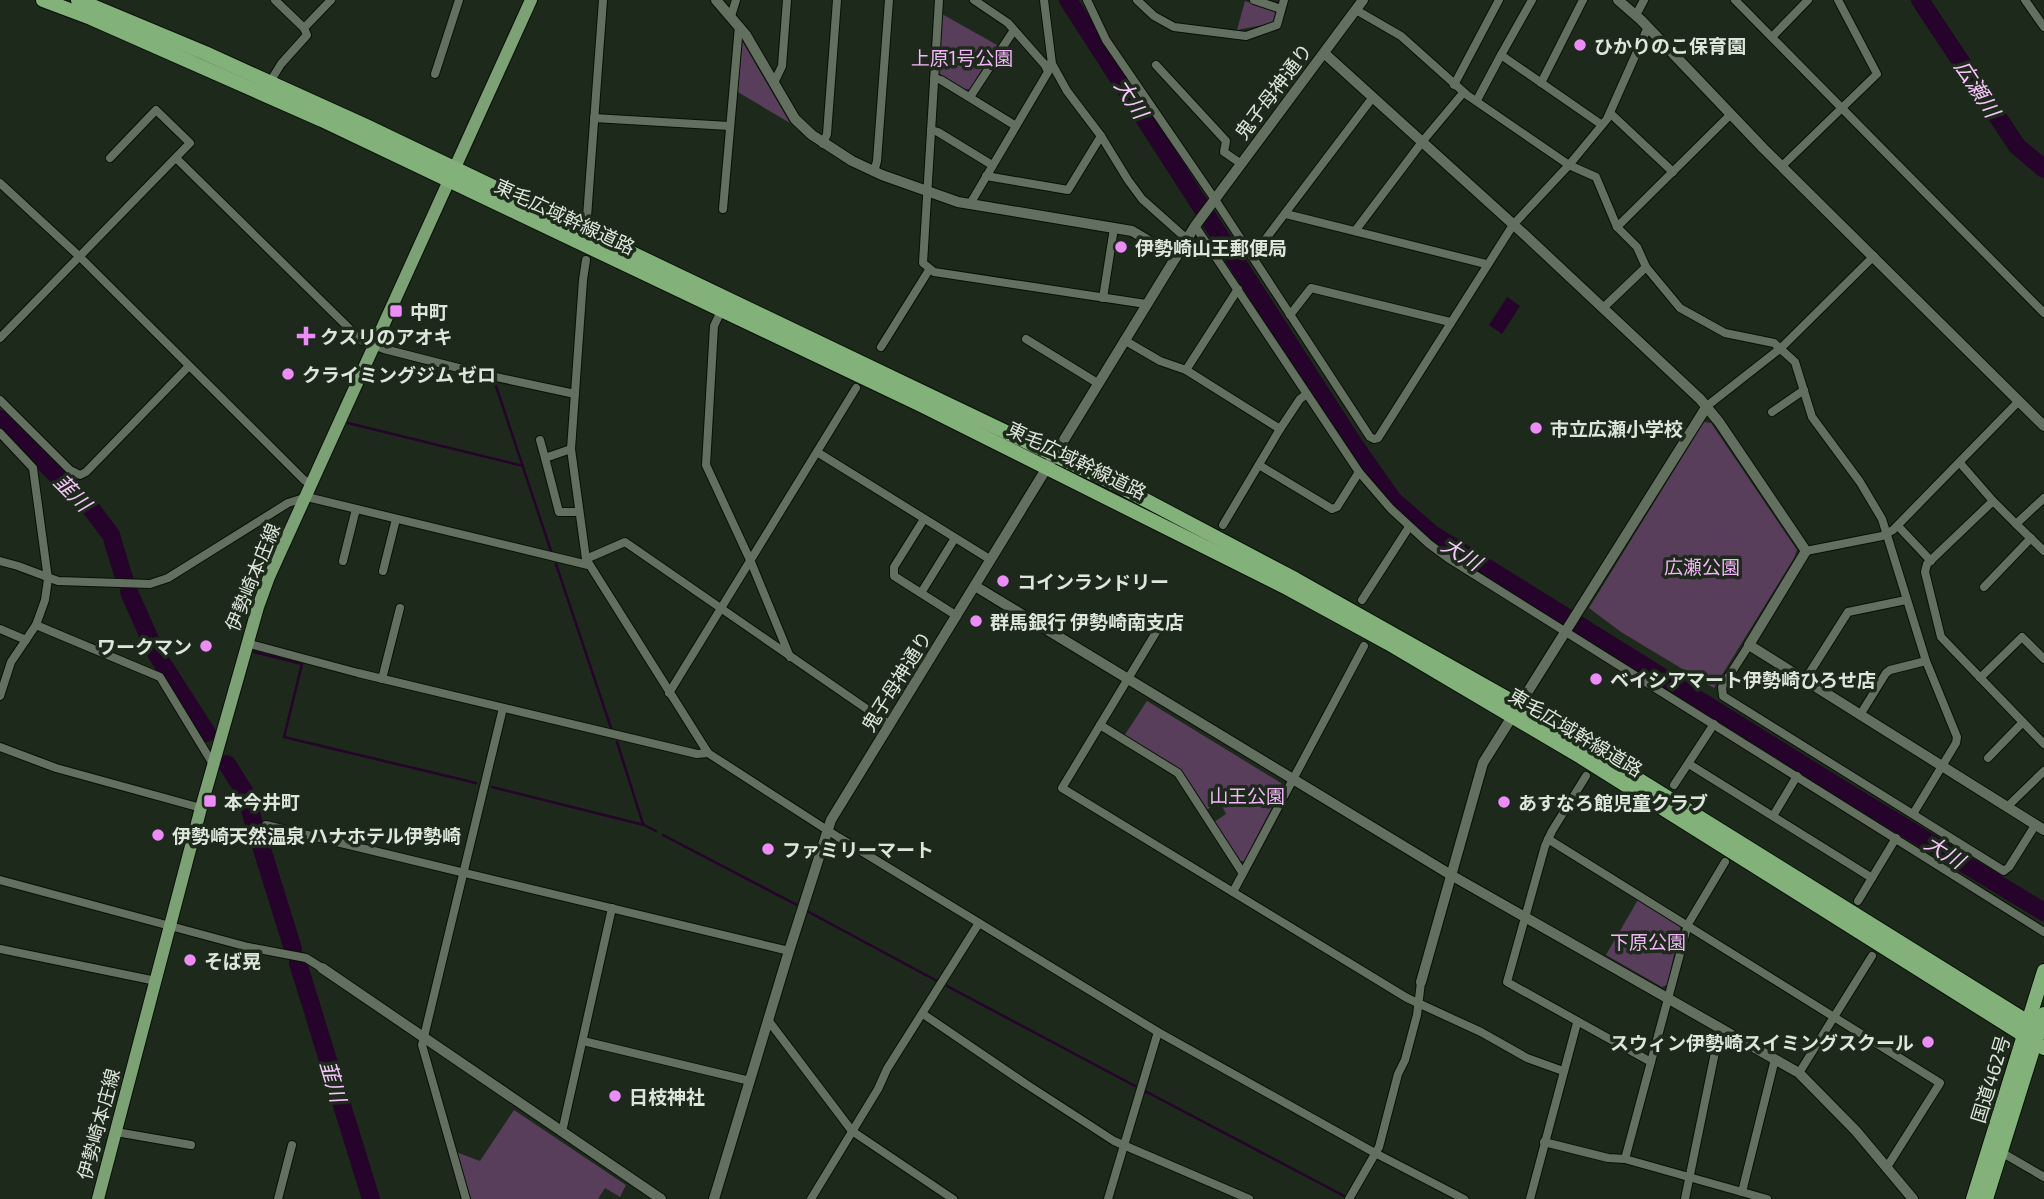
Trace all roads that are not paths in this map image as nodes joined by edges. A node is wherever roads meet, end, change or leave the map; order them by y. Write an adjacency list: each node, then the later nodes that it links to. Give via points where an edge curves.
1 (43, 0): 47 (highway, 東毛広域幹線道路)
2 (78, 0): 47 (highway, 東毛広域幹線道路)
3 (275, 0): 35 (street)
4 (331, 0): 35 (street)
5 (459, 0): 42 (street)
6 (531, 0): 71 (main road, 伊勢崎本庄線)
7 (603, 0): 55 (street)
8 (716, 0): 31 (street)
9 (736, 0): 31 (street)
10 (787, 0): 44 (street, via 782,66)
11 (837, 0): 62 (street)
12 (889, 0): 69 (street)
13 (939, 0): 43 (street)
14 (974, 0): 36 (street)
15 (1044, 0): 40 (street)
16 (1087, 0): 75 (street, via 1106,40)
17 (1137, 0): 28 (street, via 1174,27 1246,36 1277,25)
18 (1254, 0): 28 (street)
19 (1499, 0): 46 (street)
20 (1532, 0): 39 (street)
21 (1583, 0): 45 (street)
22 (1618, 0): 30 (street)
23 (1644, 0): 30 (street)
24 (1735, 0): 37 (street)
25 (1808, 0): 37 (street)
26 (1838, 0): 52 (street, via 1877,74)
27 (2025, 0): 34 (street)
28 (1283, 4)
29 (1359, 5): 38 (street, 鬼子母神通り); 46 (street)
30 (1636, 15): 33 (street)
31 (731, 16): 32 (street)
32 (739, 26): 44 (street); 57 (street)
33 (1648, 27): 53 (street); 54 (street)
34 (2044, 27)
35 (304, 28): 47 (street, via 307,35)
36 (1014, 30): 40 (street); 49 (street)
37 (1772, 37): 52 (street)
38 (1324, 53): 50 (street); 65 (street, 鬼子母神通り)
39 (1501, 55): 45 (street); 51 (street)
40 (1049, 64): 58 (street); 60 (street)
41 (1156, 65): 65 (street, via 1226,141 1224,152)
42 (435, 74)
43 (934, 78): 49 (street); 59 (street)
44 (774, 83): 62 (street, via 795,119)
45 (1541, 83): 56 (street)
46 (1454, 85): 48 (street)
47 (266, 88): 71 (highway, 東毛広域幹線道路)
48 (1463, 93): 51 (street); 61 (street)
49 (970, 97): 58 (street)
50 (1373, 97): 61 (street); 78 (street)
51 (1477, 100): 67 (street)
52 (1842, 108): 68 (street); 99 (street)
53 (1610, 113): 56 (street); 70 (street)
54 (1731, 114): 68 (street); 70 (street)
55 (594, 118): 57 (street); 79 (street)
56 (1602, 125): 67 (street)
57 (729, 126): 77 (street)
58 (1016, 126): 66 (street)
59 (931, 130): 66 (street); 74 (street)
60 (1101, 136): 72 (street, via 1068,190); 85 (street, via 1142,199)
61 (1422, 142): 81 (street); 84 (street)
62 (823, 144): 69 (street)
63 (110, 158): 64 (street, via 156,110 190,143)
64 (176, 158): 87 (street); 105 (street, via 357,337)
65 (1240, 163): 75 (street, 鬼子母神通り)
66 (992, 165): 72 (street)
67 (1569, 165): 81 (street); 82 (street, via 1596,177)
68 (1782, 166): 86 (street)
69 (874, 172): 74 (street)
70 (1673, 172): 82 (street)
71 (451, 174): 98 (highway, 東毛広域幹線道路); 105 (main road, 伊勢崎本庄線); 126 (highway, 東毛広域幹線道路)
72 (986, 176): 76 (street)
73 (0, 184): 87 (street)
74 (927, 191): 76 (street); 93 (street, via 922,258)
75 (1213, 201): 80 (street, 鬼子母神通り); 89 (street)
76 (970, 204): 83 (street)
77 (723, 209)
78 (1286, 214): 84 (street); 89 (street)
79 (587, 216)
80 (1196, 224): 85 (street, 鬼子母神通り); 94 (street)
81 (1513, 225): 91 (street); 97 (street)
82 (1617, 227): 92 (street, via 1637,247)
83 (1115, 228): 88 (street, via 1139,234); 95 (street)
84 (1355, 231): 91 (street)
85 (1188, 240): 88 (street, 鬼子母神通り)
86 (1874, 256): 107 (street); 116 (street)
87 (79, 257): 102 (street); 108 (street)
88 (1175, 257): 96 (street, 鬼子母神通り)
89 (1252, 257): 100 (street)
90 (586, 260): 113 (street)
91 (1486, 264): 101 (street)
92 (1646, 267): 97 (street); 107 (street, via 1681,308 1725,333)
93 (929, 270): 95 (street); 106 (street)
94 (1238, 289): 109 (street); 114 (street)
95 (1103, 298): 96 (street)
96 (1146, 304): 104 (street, 鬼子母神通り)
97 (1603, 308): 117 (street)
98 (721, 311): 126 (highway, 東毛広域幹線道路); 151 (street, via 714,326 706,465)
99 (2044, 313)
100 (1290, 315): 101 (street, via 1311,288); 101 (street, via 1374,439)
101 (1450, 322)
102 (0, 338)
103 (1026, 339): 110 (street)
104 (1124, 341): 109 (street); 110 (street, 鬼子母神通り)
105 (374, 346): 113 (street); 130 (main road, 伊勢崎本庄線)
106 (881, 348)
107 (1781, 348): 112 (street, via 1797,366); 117 (street)
108 (189, 366): 115 (street, via 80,475); 130 (street, via 304,480)
109 (1186, 370): 120 (street)
110 (1099, 384): 126 (street, 鬼子母神通り)
111 (856, 388): 124 (street)
112 (1804, 390): 118 (street); 141 (street, via 1812,417 1860,482)
113 (575, 394): 123 (street)
114 (1307, 394): 120 (street); 129 (street)
115 (0, 400)
116 (2018, 402): 119 (street); 127 (street)
117 (1707, 406): 144 (street); 165 (street)
118 (1772, 412)
119 (2044, 426)
120 (1280, 429): 128 (street)
121 (0, 433): 153 (street, via 33,468)
122 (540, 440): 125 (street)
123 (570, 449): 125 (street); 134 (street)
124 (817, 452): 136 (street); 151 (street)
125 (545, 458): 134 (street, via 559,512)
126 (1051, 461): 146 (street, 鬼子母神通り); 180 (highway, 東毛広域幹線道路, via 1117,485 1295,579)
127 (1960, 463): 132 (street); 139 (street)
128 (1259, 465): 129 (street, via 1332,509); 138 (street)
129 (1359, 472): 140 (street)
130 (309, 491): 133 (street); 153 (street, via 158,582); 167 (main road, 伊勢崎本庄線, via 269,577)
131 (2044, 498): 137 (street)
132 (1993, 501): 137 (street); 149 (street)
133 (356, 509): 135 (street); 148 (street)
134 (579, 512): 150 (street)
135 (396, 519): 150 (street); 152 (street)
136 (924, 519): 142 (street); 156 (street, via 893,571)
137 (2016, 524): 143 (street)
138 (1223, 525)
139 (1898, 526): 141 (street); 149 (street)
140 (1409, 527): 157 (street); 165 (street, via 1448,558)
141 (1887, 534): 144 (street); 158 (street)
142 (955, 538): 146 (street); 156 (street)
143 (2031, 538): 145 (street); 155 (street)
144 (1806, 551): 168 (street)
145 (2044, 551)
146 (991, 560): 154 (street, 鬼子母神通り)
147 (0, 561): 153 (street)
148 (343, 561)
149 (1931, 561): 173 (street, via 1924,572 1941,637)
150 (587, 562): 160 (street, via 625,542); 177 (street)
151 (751, 562): 160 (street); 170 (street)
152 (383, 571)
153 (48, 579): 163 (street)
154 (975, 586): 161 (street, 鬼子母神通り); 175 (street)
155 (1984, 587)
156 (921, 593): 161 (street)
157 (1362, 600)
158 (1906, 600): 172 (street); 176 (street, via 1848,612)
159 (400, 608): 174 (street)
160 (722, 609): 170 (street); 177 (street)
161 (957, 615): 184 (street, 鬼子母神通り)
162 (1161, 624): 175 (street)
163 (36, 625): 166 (street); 190 (street, via 160,677)
164 (0, 629): 166 (street)
165 (1565, 630): 180 (street); 183 (street)
166 (26, 640): 178 (street, via 8,669)
167 (246, 643): 174 (street); 190 (main road, 伊勢崎本庄線)
168 (1749, 645): 176 (street); 200 (street, via 1723,687 1723,696)
169 (1364, 646): 196 (street)
170 (790, 657): 184 (street)
171 (2044, 660): 173 (street, via 2022,638)
172 (1926, 661): 181 (street, via 1886,673); 192 (street, via 1956,733 1956,743)
173 (1980, 678): 182 (street)
174 (382, 679): 179 (street)
175 (1128, 679): 185 (street); 196 (street)
176 (1805, 680): 181 (street)
177 (669, 693): 188 (street)
178 (0, 696)
179 (503, 708): 188 (street); 208 (street)
180 (1516, 711): 210 (street, via 1483,763); 237 (highway, 東毛広域幹線道路, via 1581,757)
181 (1860, 715): 192 (street)
182 (2023, 722): 186 (street); 189 (street)
183 (1714, 724): 191 (street); 195 (street)
184 (890, 725): 204 (street, 鬼子母神通り)
185 (1100, 726): 209 (street, via 1178,773); 213 (street, via 1062,788)
186 (2044, 744)
187 (0, 747): 198 (street, via 56,768)
188 (708, 753): 204 (street)
189 (1989, 758)
190 (213, 764): 198 (main road, 伊勢崎本庄線)
191 (1689, 764): 197 (street); 201 (street)
192 (1943, 765): 199 (street); 200 (street)
193 (2044, 771): 199 (street)
194 (1586, 776): 206 (street)
195 (1797, 776): 201 (street); 205 (street)
196 (1292, 779): 209 (street); 210 (street)
197 (1674, 785)
198 (201, 807): 219 (main road, 伊勢崎本庄線)
199 (2007, 807): 203 (street)
200 (1913, 814): 203 (street, via 2004,871)
201 (1773, 816): 211 (street)
202 (265, 825): 208 (street)
203 (2040, 827)
204 (828, 829): 217 (street); 222 (street, 鬼子母神通り)
205 (1896, 838): 211 (street); 220 (street)
206 (1548, 839): 216 (street); 218 (street)
207 (1725, 862): 218 (street)
208 (463, 872): 215 (street); 238 (street)
209 (1242, 872): 213 (street)
210 (1451, 875): 216 (street); 227 (street)
211 (1872, 878): 214 (street)
212 (0, 880): 219 (street)
213 (1233, 892): 229 (street)
214 (1858, 901)
215 (612, 908): 222 (street); 239 (street)
216 (1525, 916): 228 (street); 234 (street, via 1507,982)
217 (979, 923): 230 (street); 236 (street)
218 (1688, 924): 228 (street); 232 (street)
219 (170, 926): 224 (street, via 306,958); 226 (main road, 伊勢崎本庄線)
220 (2044, 932)
221 (0, 949): 226 (street)
222 (789, 951): 233 (street, 鬼子母神通り)
223 (1872, 956): 232 (street)
224 (322, 968): 238 (street)
225 (2044, 971): 237 (highway, 国道462号)
226 (156, 981): 246 (main road, 伊勢崎本庄線)
227 (1421, 982): 229 (street)
228 (1668, 998): 235 (street); 241 (street)
229 (1418, 1004): 242 (street); 253 (street)
230 (923, 1014): 245 (street); 251 (street)
231 (2044, 1014): 237 (highway, 国道462号)
232 (1835, 1017): 243 (street); 255 (street, via 1940,1083)
233 (768, 1020): 244 (street, 鬼子母神通り); 245 (street)
234 (1577, 1023): 241 (street); 242 (street)
235 (1720, 1028): 240 (street); 256 (street)
236 (1158, 1032): 251 (street); 253 (street)
237 (2036, 1034): 252 (highway, 国道462号); 274 (highway, 国道462号)
238 (424, 1039): 247 (street); 261 (street)
239 (583, 1041): 244 (street); 247 (street)
240 (1775, 1059): 243 (street); 258 (street)
241 (1651, 1062): 254 (street)
242 (1563, 1071): 248 (street)
243 (1799, 1073): 255 (street)
244 (750, 1080): 263 (street, 鬼子母神通り)
245 (852, 1131): 264 (street); 265 (street)
246 (116, 1132): 249 (street); 259 (main road, 伊勢崎本庄線)
247 (562, 1132): 262 (street)
248 (1545, 1142): 254 (street); 270 (street)
249 (191, 1145)
250 (292, 1145): 260 (street)
251 (1123, 1145): 266 (street); 267 (street)
252 (2001, 1152): 257 (street); 275 (highway, 国道462号)
253 (1375, 1153): 268 (street); 269 (street)
254 (1625, 1159): 256 (street)
255 (1887, 1167): 273 (street)
256 (1689, 1177): 258 (street); 271 (street)
257 (2044, 1177)
258 (1742, 1192): 272 (street)
259 (98, 1199)
260 (278, 1199)
261 (466, 1199)
262 (661, 1199)
263 (714, 1199)
264 (811, 1199)
265 (953, 1199)
266 (1108, 1199)
267 (1249, 1199)
268 (1349, 1199)
269 (1464, 1199)
270 (1530, 1199)
271 (1685, 1199)
272 (1767, 1199)
273 (1913, 1199)
274 (1973, 1199)
275 (1986, 1199)

